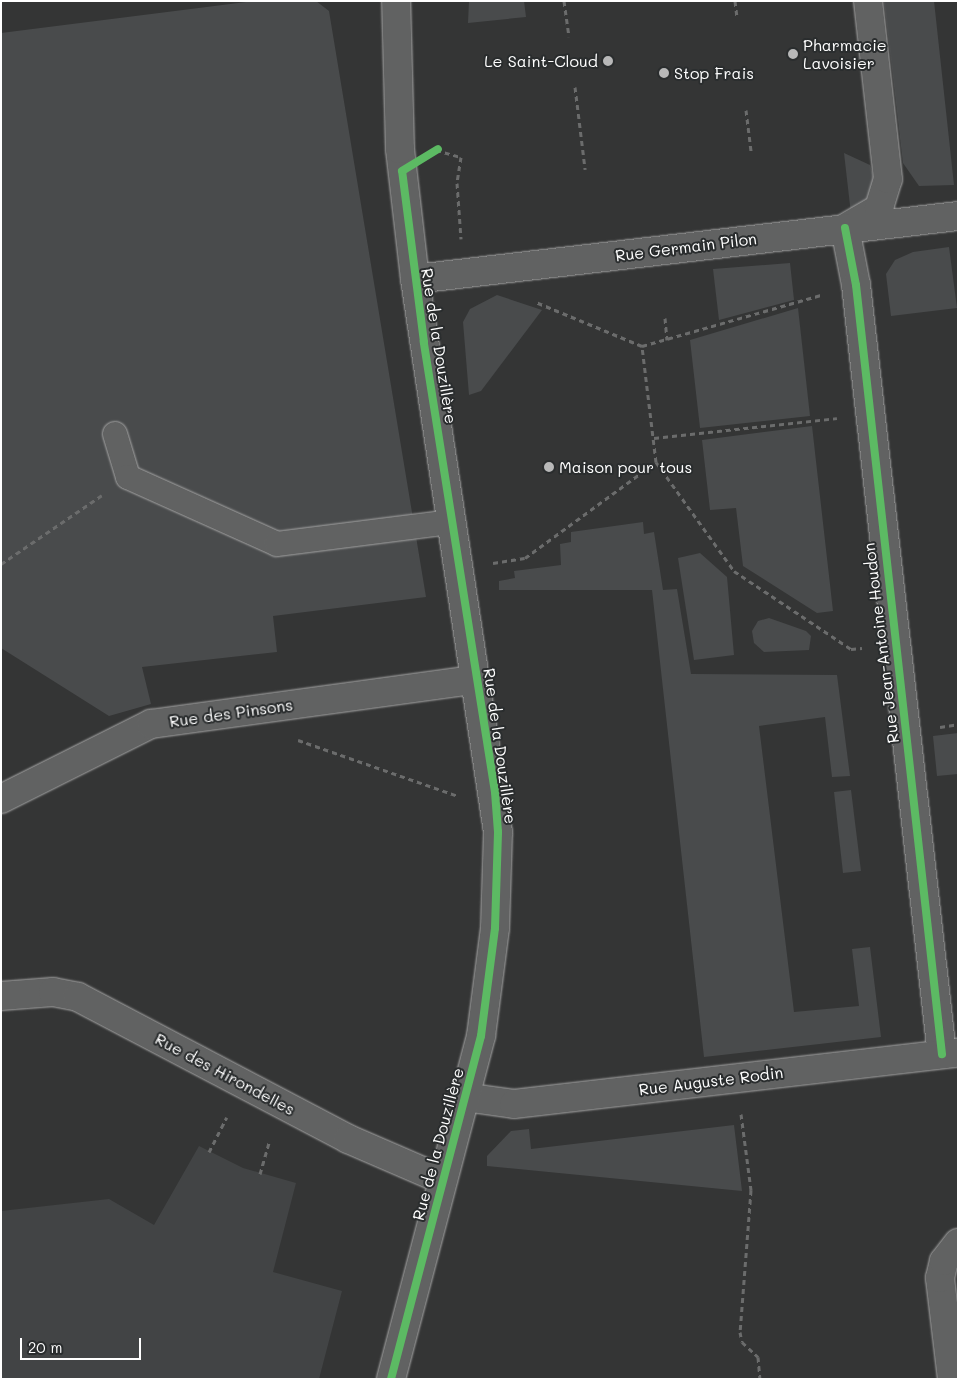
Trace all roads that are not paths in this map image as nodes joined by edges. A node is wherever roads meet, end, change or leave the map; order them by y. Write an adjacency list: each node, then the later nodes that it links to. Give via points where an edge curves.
1 (396, 1): 5 (street, Rue de la Douzillère, via 400,149)
2 (868, 1): 4 (street, via 888,179 879,208)
3 (958, 216): 4 (street, Rue Germain Pilon)
4 (845, 228): 5 (street, Rue Germain Pilon); 11 (street, Rue Jean-Antoine Houdon, via 856,285 895,644)
5 (415, 279): 7 (street, Rue de la Douzillère)
6 (115, 434): 7 (lane, via 128,477 277,544)
7 (452, 522): 8 (street, Rue de la Douzillère)
8 (478, 679): 9 (street, Rue des Pinsons, via 151,724); 12 (street, Rue de la Douzillère, via 498,832 495,928 481,1036)
9 (1, 799)
10 (1, 996): 13 (street, Rue des Hirondelles, via 53,992 78,997 348,1139)
11 (950, 1054): 12 (street, Rue Auguste Rodin, via 514,1104)
12 (464, 1097): 13 (street, Rue de la Douzillère)
13 (443, 1180): 15 (street, Rue de la Douzillère)
14 (958, 1243): 16 (street, via 944,1261 940,1278)
15 (391, 1379)
16 (952, 1379)

